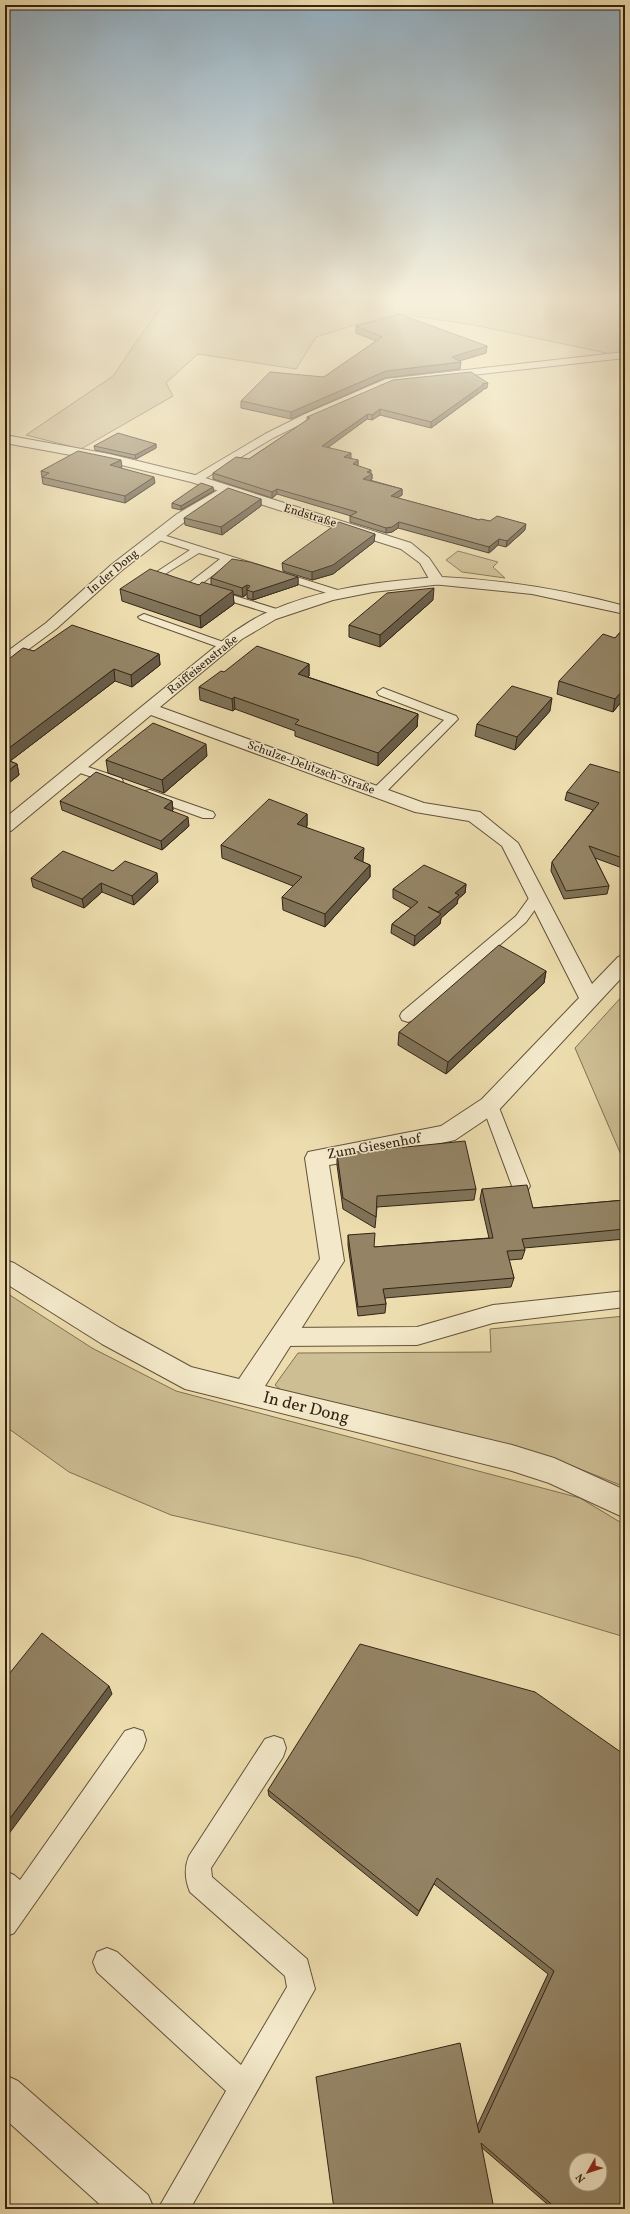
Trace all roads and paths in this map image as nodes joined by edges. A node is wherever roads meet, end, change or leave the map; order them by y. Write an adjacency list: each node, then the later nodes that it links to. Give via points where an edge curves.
1 (345, 400): 3 (street, via 269,436)
2 (5, 439): 3 (street, Endstraße, via 109,458)
3 (195, 480): 4 (street, Endstraße)
4 (225, 490): 5 (street, In der Dong); 8 (street, Endstraße, via 406,546 428,562)
5 (157, 536): 6 (lane); 15 (street, In der Dong, via 116,568 51,626)
6 (198, 549): 7 (lane); 9 (lane, via 157,575)
7 (229, 558): 9 (lane); 10 (lane)
8 (437, 581): 10 (street, Raiffeisenstraße); 11 (street, via 531,588)
9 (192, 586): 12 (lane)
10 (340, 594): 12 (street, Raiffeisenstraße)
11 (625, 610)
12 (279, 613): 14 (street, Raiffeisenstraße, via 237,636)
13 (144, 618): 14 (lane)
14 (225, 646): 17 (street, Raiffeisenstraße)
15 (5, 660)
16 (383, 692): 19 (lane, via 452,719)
17 (150, 709): 18 (street, Raiffeisenstraße); 19 (street, Schulze-Delitzsch-Straße)
18 (79, 768): 20 (lane); 21 (street, Raiffeisenstraße)
19 (378, 792): 22 (street, Schulze-Delitzsch-Straße, via 421,808 474,816 509,843)
20 (208, 815)
21 (5, 827)
22 (537, 897): 24 (street); 25 (lane, via 521,919)
23 (625, 962): 24 (street, Zum Giesenhof)
24 (590, 999): 26 (street, Zum Giesenhof)
25 (408, 1016)
26 (490, 1105): 27 (lane); 30 (street, Zum Giesenhof, via 447,1134 316,1158 332,1261)
27 (521, 1186)
28 (5, 1270): 31 (street, In der Dong, via 111,1336 185,1377)
29 (625, 1299): 30 (lane, via 493,1314 417,1336)
30 (281, 1338): 31 (street, Zum Giesenhof)
31 (244, 1393): 32 (street, In der Dong, via 512,1458 554,1471)
32 (625, 1504)
33 (134, 1740): 35 (lane)
34 (274, 1748): 38 (lane, via 198,1865 199,1883 297,1970 301,1989)
35 (13, 1892): 36 (lane)
36 (5, 1924)
37 (107, 1962): 38 (lane)
38 (243, 2087): 41 (lane)
39 (5, 2094): 40 (street)
40 (134, 2209)
41 (173, 2209)

